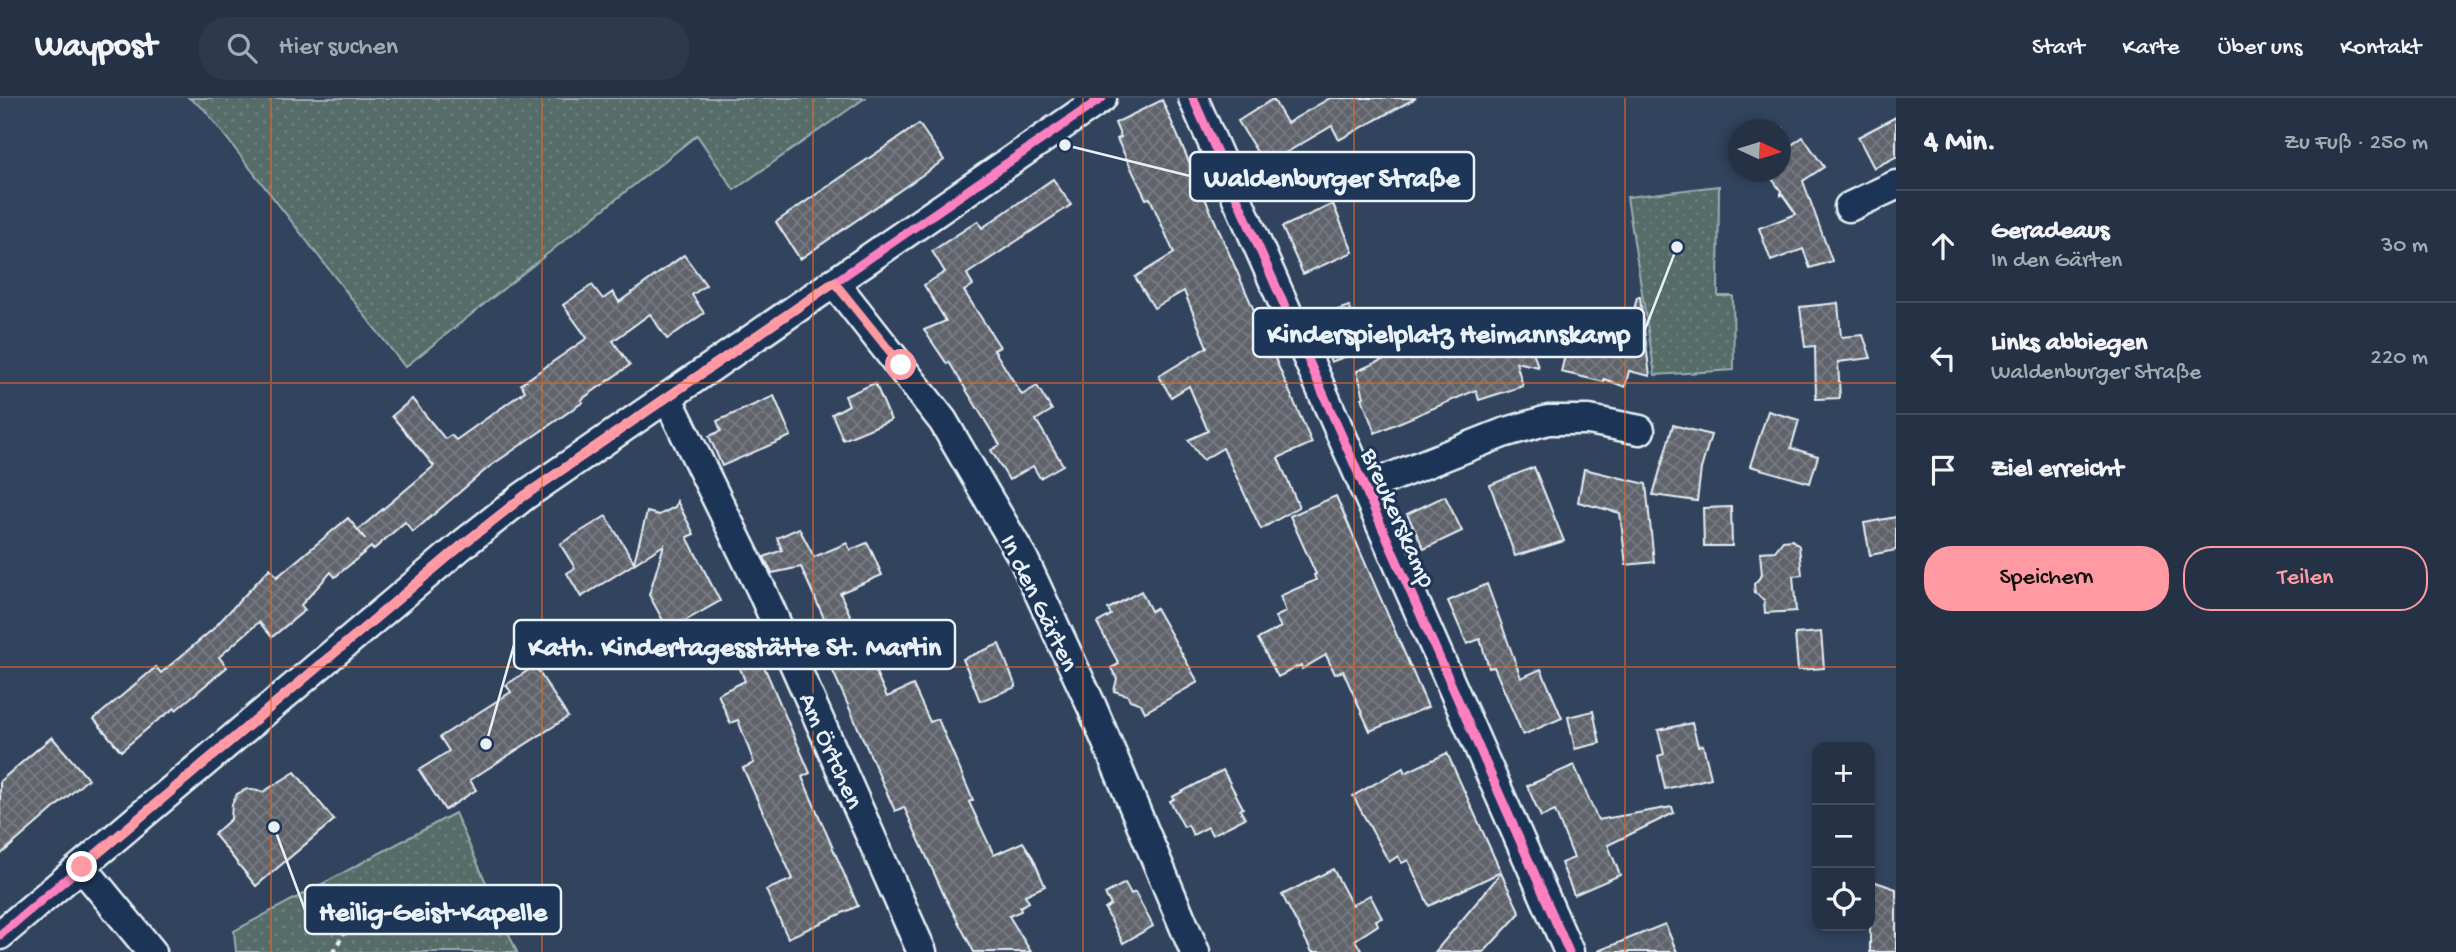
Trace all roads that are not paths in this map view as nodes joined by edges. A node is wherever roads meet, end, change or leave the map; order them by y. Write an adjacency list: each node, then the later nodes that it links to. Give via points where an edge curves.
1 (1102, 98): 5 (street)
2 (1197, 99): 8 (street, Breukerskamp)
3 (1896, 185): 4 (street)
4 (1849, 207)
5 (834, 282): 6 (street); 13 (street, In den Gärten, via 943,421 1023,558)
6 (668, 399): 9 (street, via 524,496 462,545); 12 (street, Am Örtchen, via 761,589)
7 (1640, 430): 8 (street, via 1589,420 1548,420)
8 (1364, 488): 14 (street, Breukerskamp)
9 (82, 867): 10 (street); 11 (street)
10 (0, 935)
11 (152, 952)
12 (922, 952)
13 (1195, 952)
14 (1569, 952)

